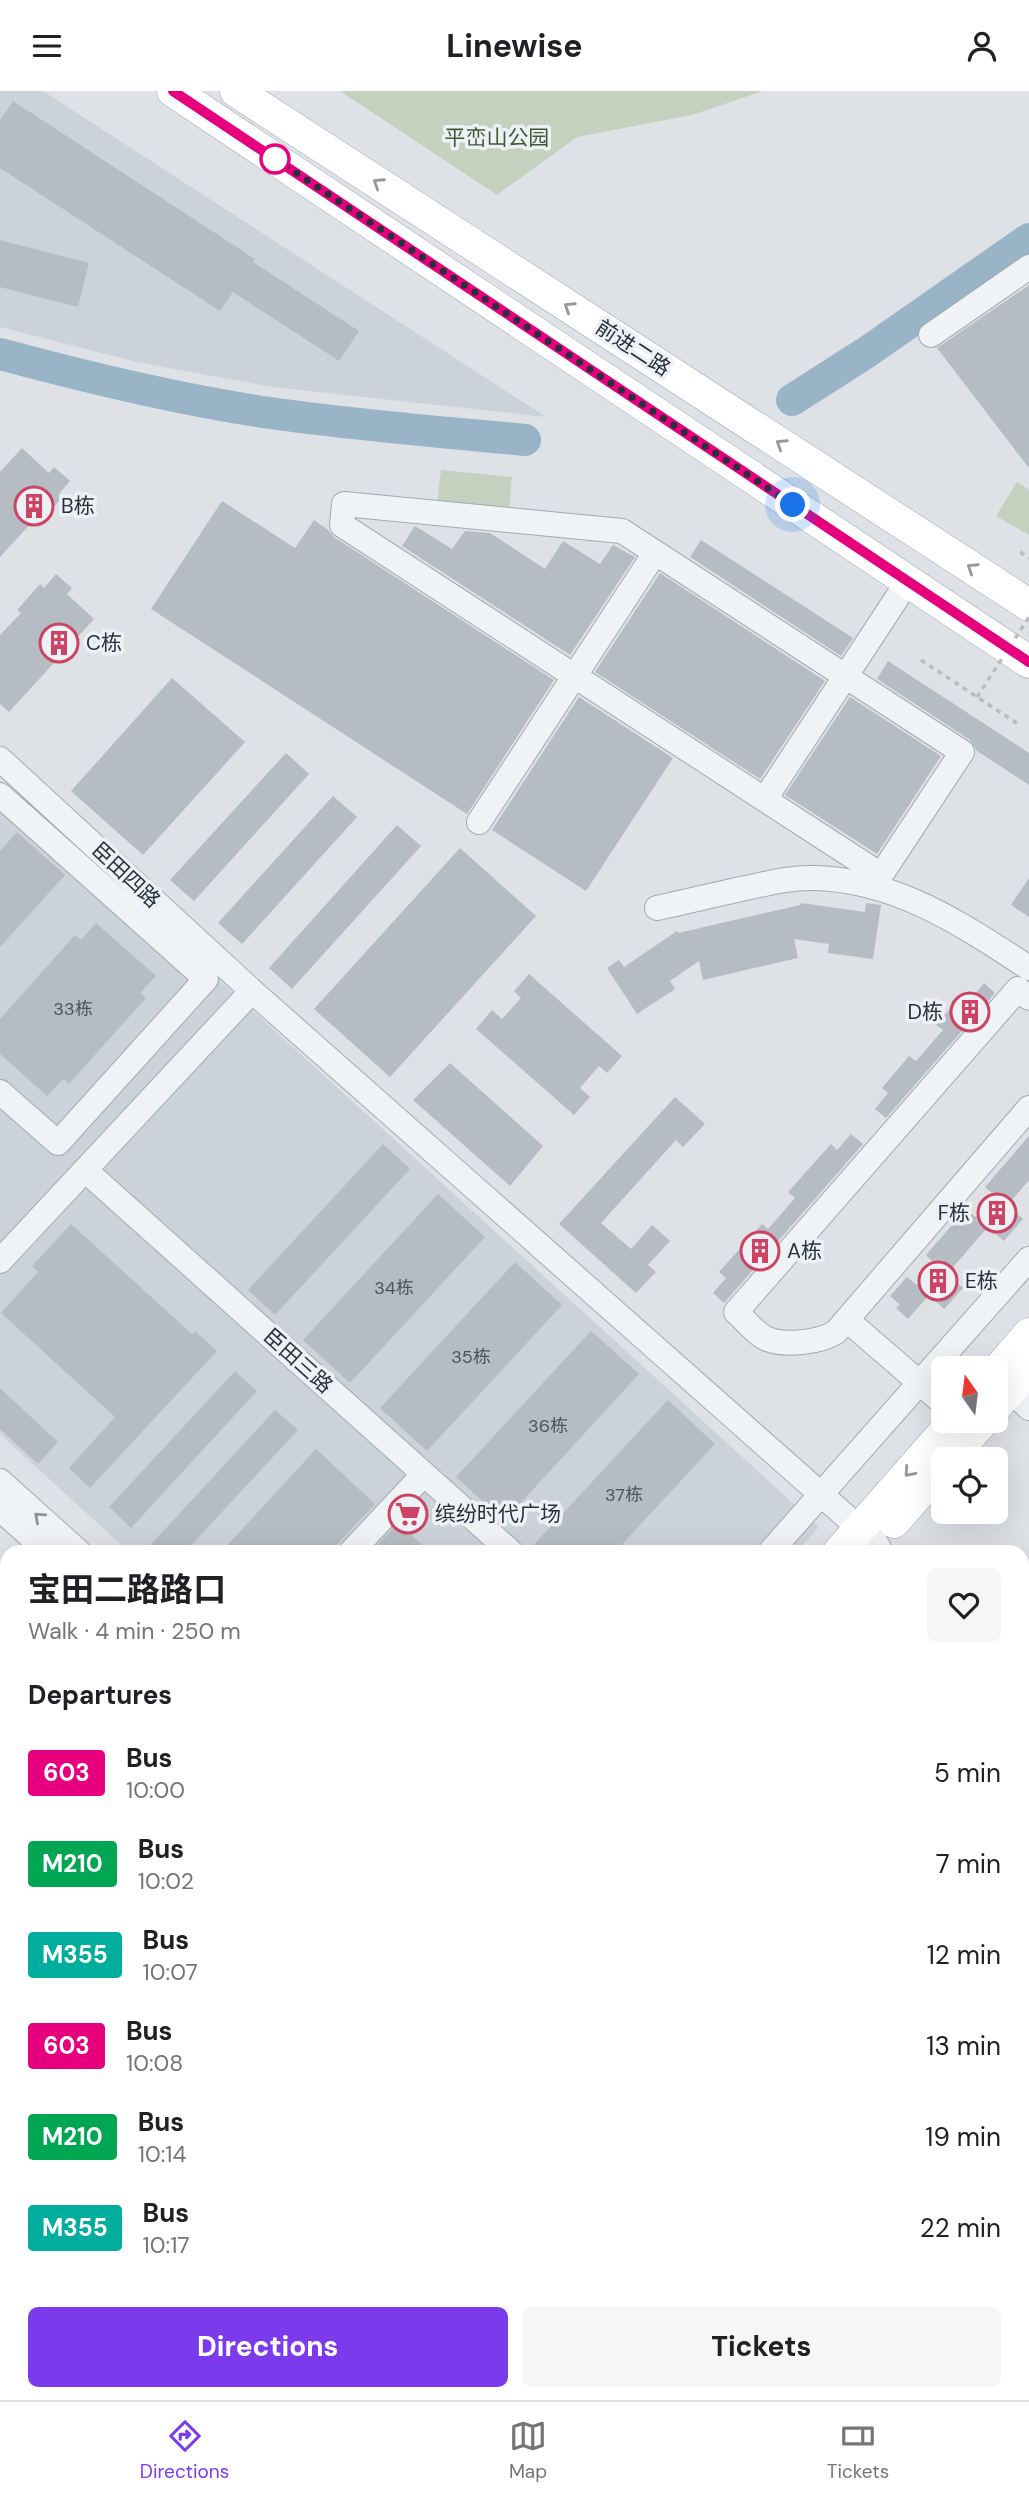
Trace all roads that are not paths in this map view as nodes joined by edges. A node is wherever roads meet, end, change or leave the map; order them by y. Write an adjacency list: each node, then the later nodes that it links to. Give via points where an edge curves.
1 (173, 91): 6 (main road, 前进二路)
2 (236, 91): 7 (main road, 前进二路, one-way to 2)
3 (1029, 267): 4 (street)
4 (931, 335)
5 (655, 553): 9 (street); 9 (street, via 622,531 344,503 342,525); 10 (street)
6 (908, 581): 8 (main road, 前进二路); 10 (street)
7 (1029, 605)
8 (1029, 662)
9 (574, 676): 13 (street); 14 (street)
10 (846, 676): 13 (street); 13 (street, via 962,752 918,819 881,875)
11 (0, 759): 17 (street, 臣田四路)
12 (0, 795): 19 (street, via 206,979)
13 (765, 799)
14 (479, 822)
15 (657, 908): 16 (street, via 778,881 853,882 941,912)
16 (1029, 968)
17 (252, 991): 20 (street); 37 (street, 臣田四路)
18 (1029, 998): 26 (street, via 1018,989 736,1312 765,1338 778,1341 817,1341 836,1332)
19 (166, 1024): 20 (street); 21 (street, via 58,1143)
20 (196, 1051): 23 (street)
21 (0, 1092)
22 (1029, 1108): 26 (street)
23 (85, 1170): 25 (street); 34 (street, 臣田三路)
24 (1029, 1259): 28 (street)
25 (0, 1261)
26 (846, 1320): 28 (street)
27 (1029, 1334): 29 (main road)
28 (920, 1383): 30 (street); 37 (street)
29 (1009, 1387)
30 (931, 1392)
31 (946, 1433): 39 (main road, one-way to 39)
32 (972, 1433): 33 (main road)
33 (960, 1447)
34 (424, 1474): 42 (street); 43 (street, 臣田三路)
35 (931, 1480): 39 (main road)
36 (0, 1481): 41 (street, one-way to 36)
37 (821, 1494): 39 (street, 臣田四路); 44 (street)
38 (0, 1509): 40 (street)
39 (871, 1544)
40 (40, 1545)
41 (71, 1545)
42 (358, 1545)
43 (503, 1545)
44 (776, 1545)

